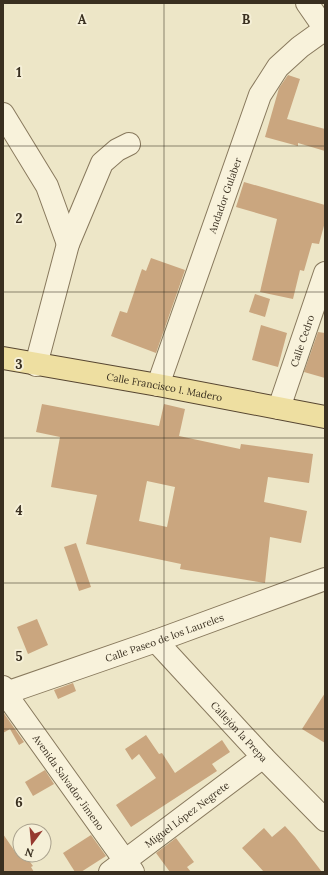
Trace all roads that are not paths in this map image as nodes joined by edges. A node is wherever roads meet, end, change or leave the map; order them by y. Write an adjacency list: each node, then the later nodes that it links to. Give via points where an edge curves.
1 (307, 3): 2 (street)
2 (325, 29): 9 (street, Andador Gulaber, via 300,46 278,67 260,95)
3 (3, 114): 5 (street, via 47,186)
4 (129, 144): 5 (street, via 102,162)
5 (68, 244): 8 (street)
6 (325, 273): 10 (street, Calle Cedro)
7 (3, 358): 8 (main road, Calle Francisco I. Madero)
8 (36, 365): 9 (main road, Calle Francisco I. Madero)
9 (158, 385): 10 (main road, Calle Francisco I. Madero)
10 (279, 408): 11 (main road, Calle Francisco I. Madero)
11 (325, 417)
12 (325, 579): 13 (street, Calle Paseo de los Laureles)
13 (156, 641): 14 (street, Calle Paseo de los Laureles); 15 (street, Callejón la Prepa)
14 (4, 691): 17 (street, Avenida Salvador Jimeno)
15 (263, 757): 16 (street, Callejón la Prepa); 17 (street, Miguel López Negrete)
16 (325, 820)
17 (122, 868)

